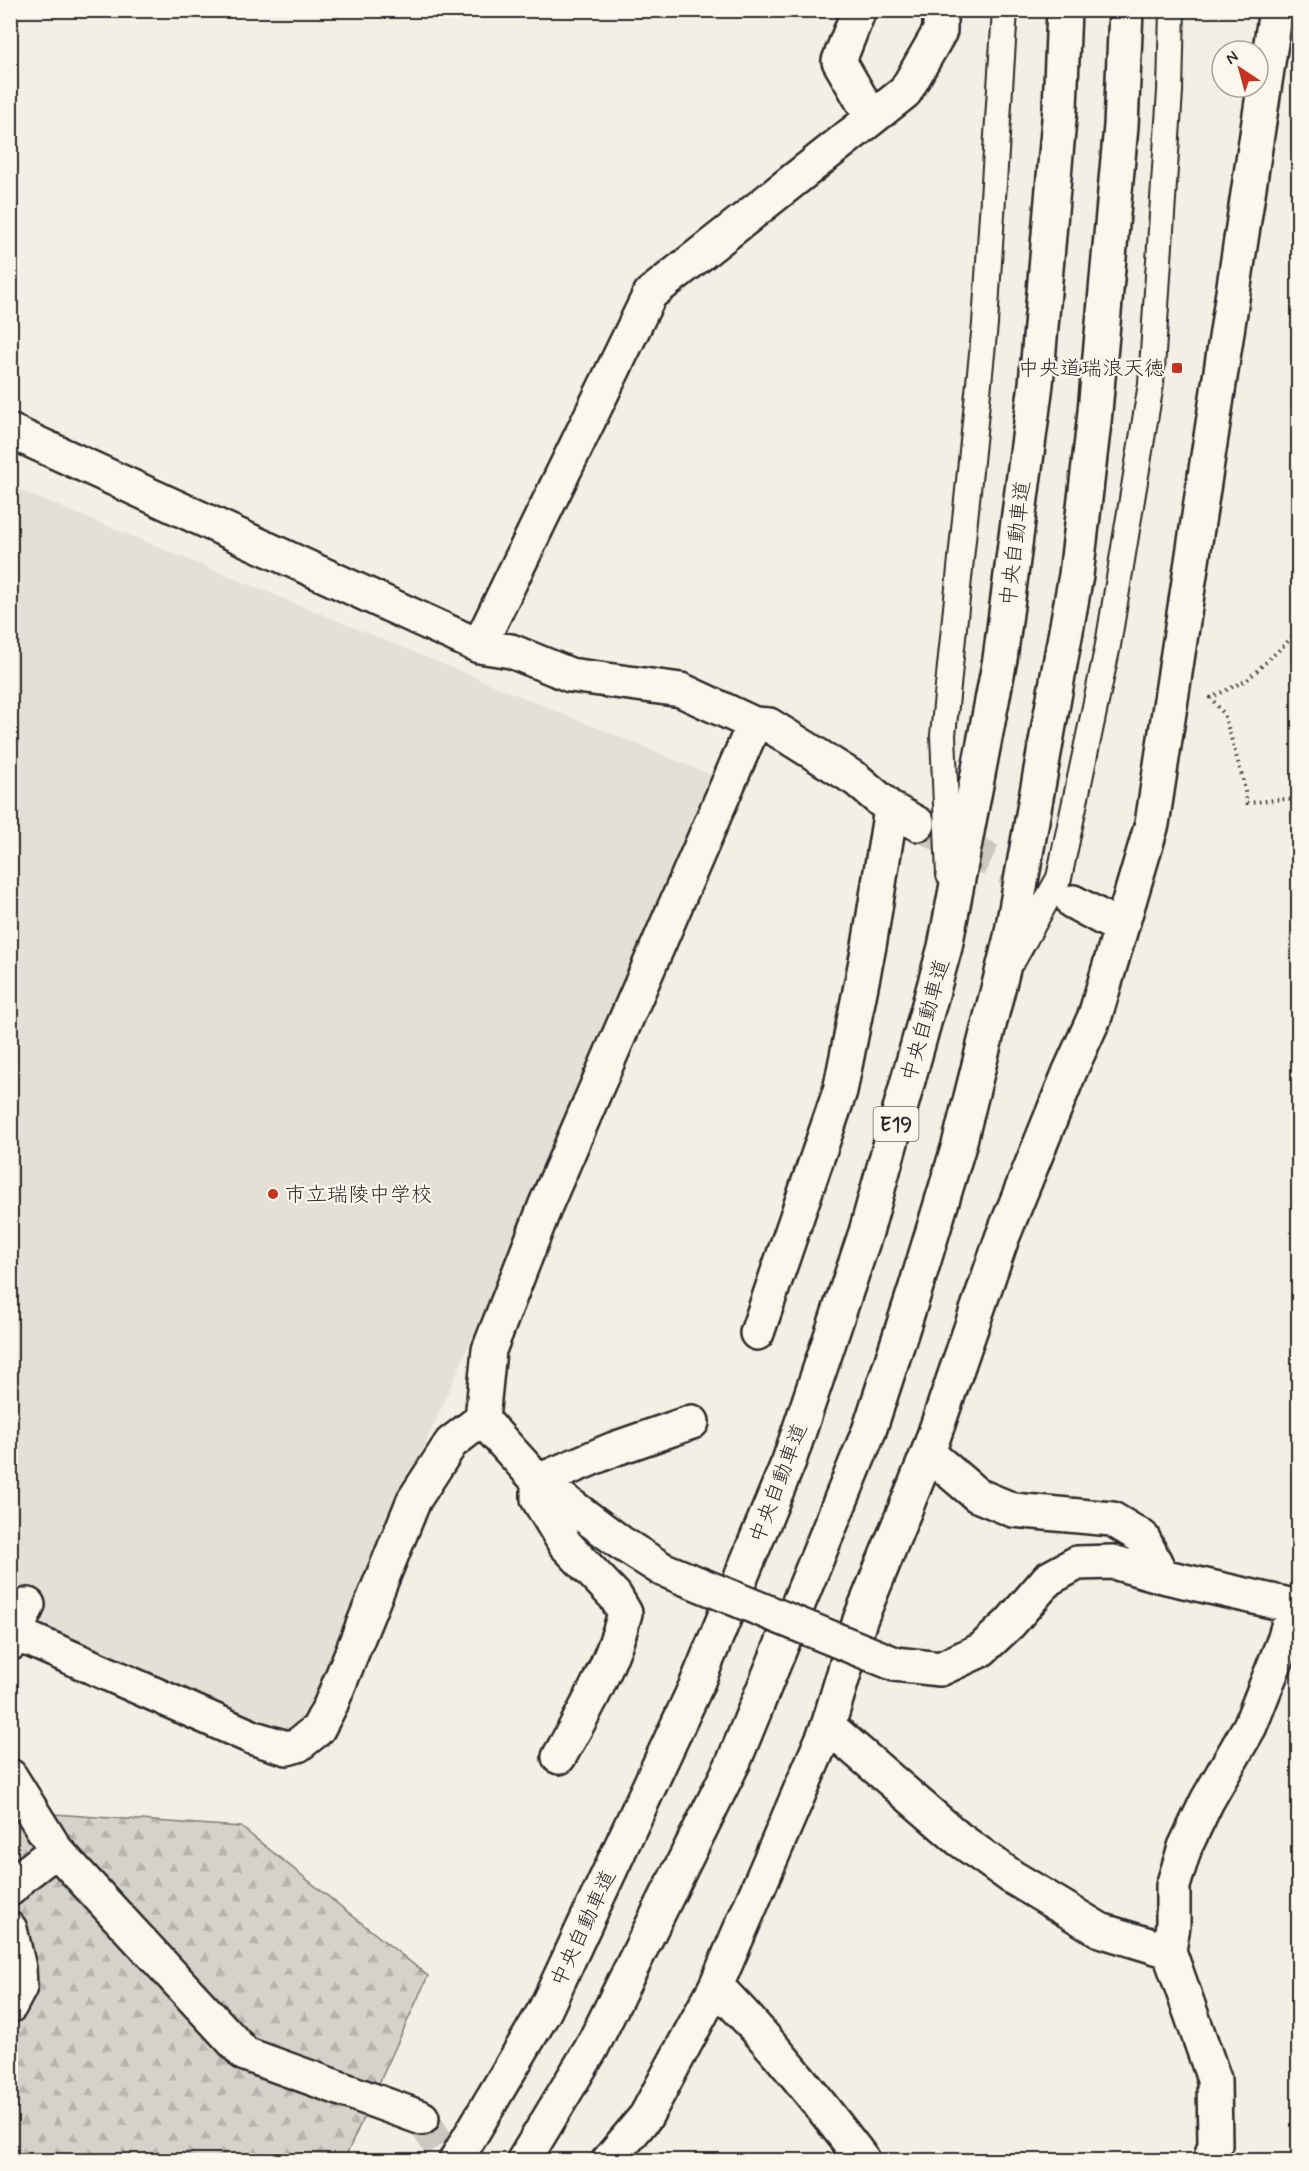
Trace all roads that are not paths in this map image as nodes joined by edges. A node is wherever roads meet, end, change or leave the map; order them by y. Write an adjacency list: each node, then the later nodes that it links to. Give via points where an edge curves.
1 (859, 10): 8 (main road, via 839,61)
2 (940, 10): 8 (main road, via 940,31 905,92)
3 (1005, 10): 13 (lane, via 985,324 943,735)
4 (1064, 10): 13 (main road, 中央自動車道 / E19, via 1060,108 1034,395 1000,659)
5 (1126, 10): 15 (main road, via 1121,126 1076,575)
6 (1172, 10): 15 (lane, via 1151,384 1108,645 1059,878)
7 (1276, 10): 14 (main road, via 1152,824)
8 (872, 118): 10 (main road, via 651,294)
9 (10, 431): 10 (main road)
10 (479, 646): 11 (main road, via 512,651 570,675 681,690)
11 (754, 724): 16 (main road, via 769,725 857,780 905,817 869,946 840,1091); 17 (main road, via 546,1204 489,1350)
12 (1073, 902): 14 (main road)
13 (951, 916): 35 (main road, 中央自動車道 / E19, via 866,1232 789,1461 696,1686 545,2010)
14 (1121, 928): 19 (main road, via 1095,1016 1002,1238)
15 (999, 987): 36 (main road, via 959,1145 869,1431 734,1761 591,2049)
16 (757, 1333)
17 (482, 1419): 20 (main road); 24 (main road, via 451,1443 414,1500 331,1704 318,1729 298,1745 287,1748 254,1738 31,1640)
18 (692, 1422): 20 (main road)
19 (928, 1453): 21 (main road, via 977,1495 1013,1510 1112,1519 1142,1537); 25 (main road, via 860,1620)
20 (538, 1481): 21 (main road, bridge, via 621,1544 662,1569 895,1664 940,1669 981,1650 1048,1579 1077,1563 1113,1562); 26 (main road, via 538,1499 565,1544 615,1596 625,1613 591,1699)
21 (1162, 1576): 23 (main road)
22 (28, 1605): 24 (main road)
23 (1297, 1607): 31 (main road, via 1250,1726 1185,1847 1173,1886)
24 (12, 1640)
25 (828, 1726): 31 (main road, via 958,1839 1012,1877 1100,1930); 32 (main road)
26 (559, 1757)
27 (10, 1776): 28 (main road)
28 (56, 1850): 29 (main road); 34 (main road, via 245,2054)
29 (10, 1888)
30 (10, 1929): 33 (main road, via 20,1987)
31 (1169, 1951): 39 (main road, via 1214,2079 1215,2145)
32 (716, 1986): 37 (main road, via 646,2116); 38 (main road, via 803,2081)
33 (10, 2006)
34 (422, 2118)
35 (456, 2160)
36 (524, 2160)
37 (609, 2160)
38 (863, 2160)
39 (1210, 2160)

